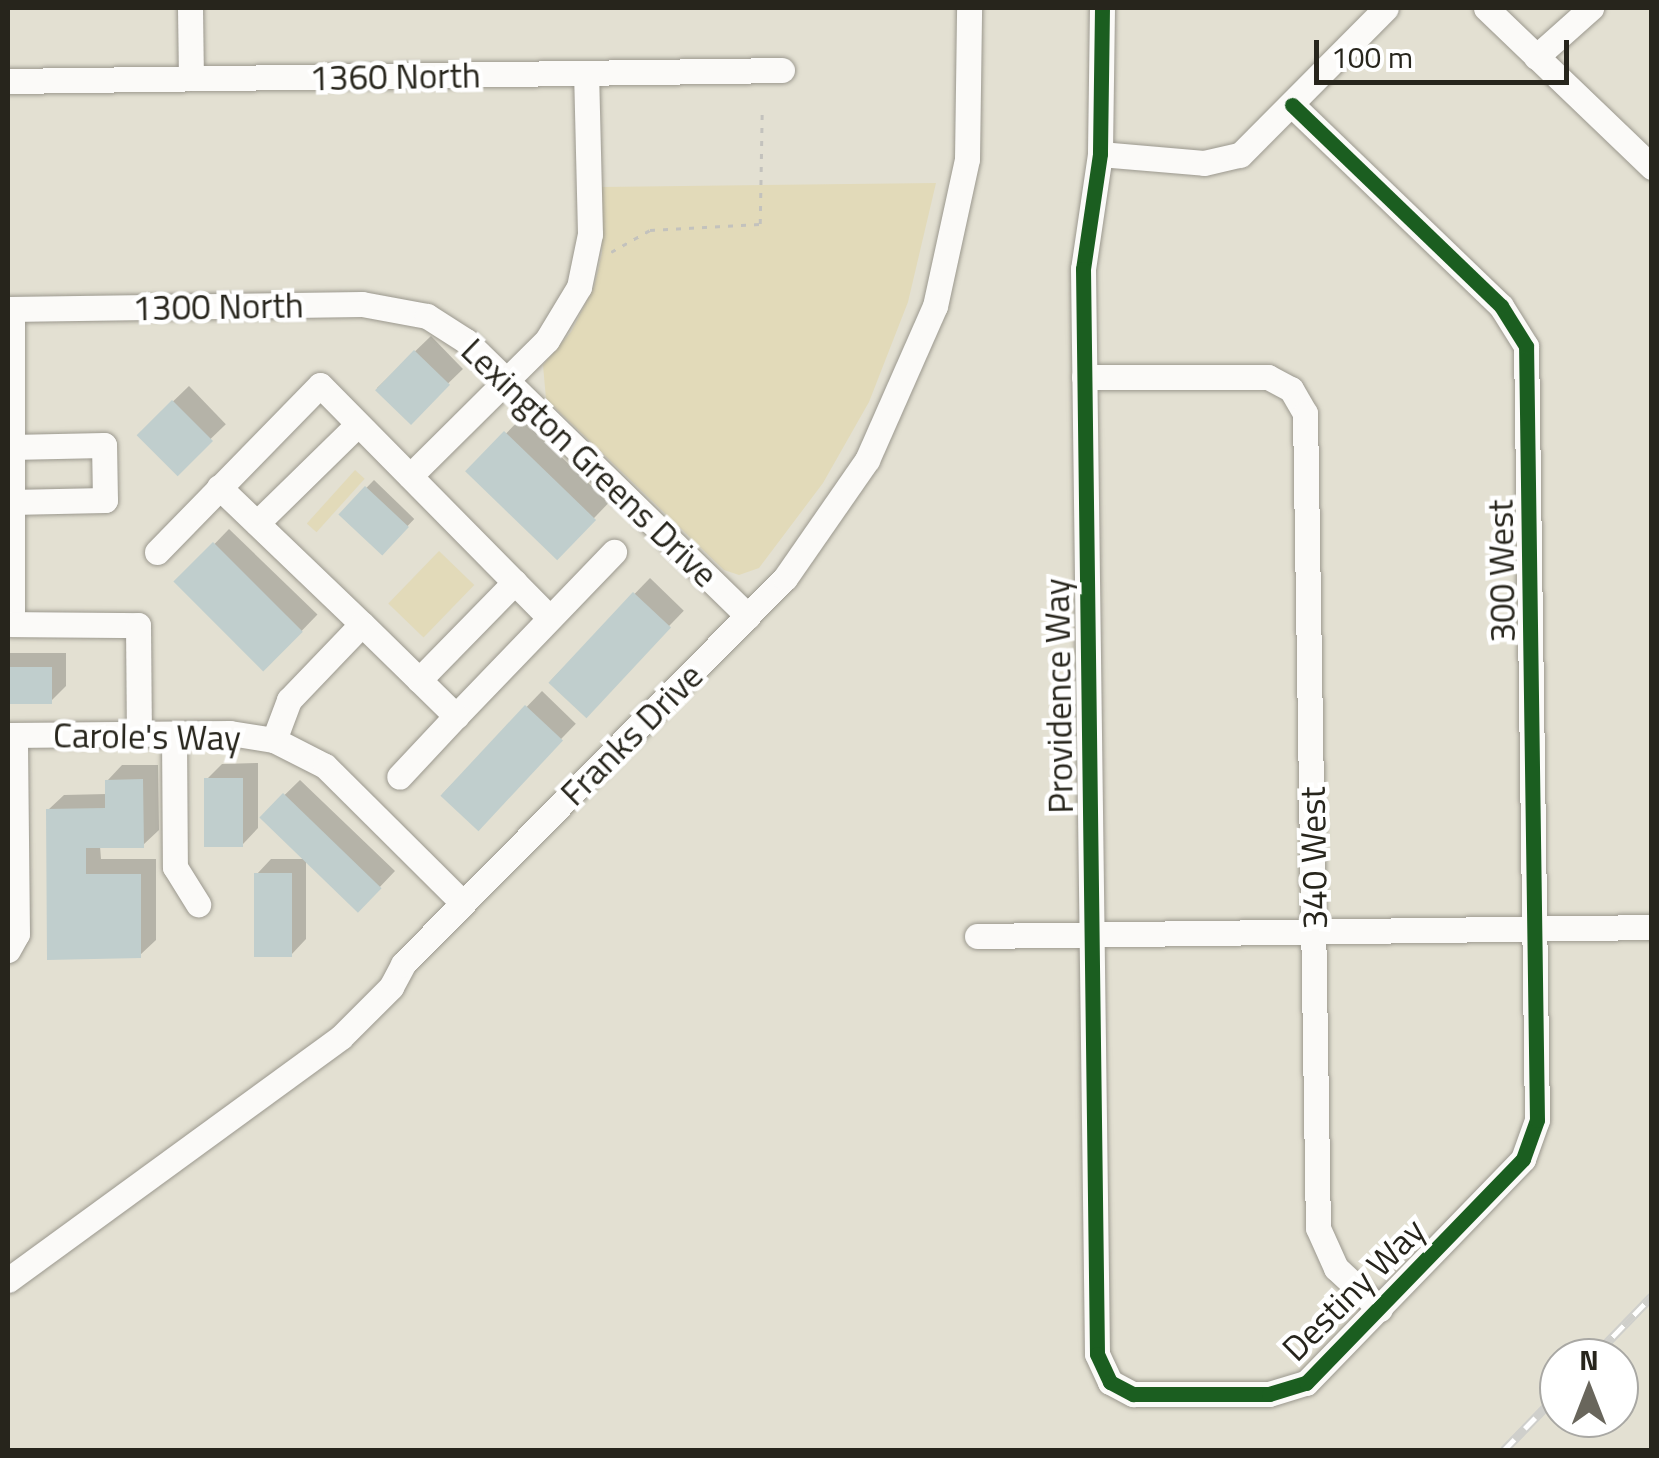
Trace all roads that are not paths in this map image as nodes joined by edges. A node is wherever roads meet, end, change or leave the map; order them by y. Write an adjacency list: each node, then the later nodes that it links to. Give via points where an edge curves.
1 (190, 8): 10 (street)
2 (969, 8): 28 (street, Franks Drive, via 964,178 922,346 846,496)
3 (1102, 8): 13 (street, Providence Way)
4 (1386, 8): 12 (street)
5 (1486, 8): 7 (street)
6 (1591, 8): 7 (street)
7 (1536, 57): 14 (street)
8 (782, 70): 9 (street, 1360 North)
9 (586, 74): 10 (street, 1360 North); 18 (street, via 585,270 560,324)
10 (191, 78): 11 (street, 1360 North)
11 (8, 81)
12 (1292, 105): 13 (street, via 1248,150 1223,162); 41 (street, 300 West, via 1501,306 1526,346)
13 (1100, 154): 17 (street, Providence Way, via 1083,269)
14 (1652, 167)
15 (10, 309): 16 (street, 1300 North, via 362,304); 20 (street)
16 (426, 316): 18 (street, Lexington Greens Drive, via 450,328)
17 (1084, 378): 42 (street, 340 West, via 1259,376 1291,388 1306,423); 43 (street, Providence Way)
18 (506, 379): 21 (street); 28 (street, Lexington Greens Drive)
19 (358, 424): 21 (street); 22 (street, via 320,385); 24 (street)
20 (11, 446): 23 (street); 23 (street, via 104,445 105,500)
21 (410, 476): 27 (street)
22 (220, 487): 24 (street); 25 (street)
23 (11, 502): 33 (street, via 12,624 138,625)
24 (257, 523): 30 (street)
25 (156, 552)
26 (614, 552): 29 (street)
27 (515, 582): 29 (street); 31 (street)
28 (748, 616): 38 (street, Franks Drive)
29 (550, 618): 32 (street)
30 (362, 624): 31 (street); 36 (street, via 289,700)
31 (419, 680): 32 (street)
32 (456, 716): 37 (street)
33 (139, 734): 34 (street, Carole's Way); 35 (street, Carole's Way)
34 (174, 734): 36 (street, Carole's Way); 39 (street, via 175,867)
35 (11, 735): 45 (street)
36 (274, 740): 38 (street, Carole's Way, via 325,766)
37 (399, 777)
38 (463, 903): 47 (street, Franks Drive, via 404,964 391,987 319,1056)
39 (198, 904)
40 (1652, 927): 41 (street)
41 (1536, 928): 42 (street); 46 (street, 300 West)
42 (1314, 930): 43 (street); 48 (street, 340 West, via 1318,1228 1336,1268)
43 (1092, 933): 44 (street); 49 (street, Providence Way, via 1097,1354)
44 (977, 936)
45 (10, 949)
46 (1534, 1133): 48 (street, Destiny Way, via 1523,1159)
47 (8, 1280)
48 (1380, 1309): 49 (street, Destiny Way, via 1314,1377 1288,1391 1142,1395)
49 (1110, 1382)

